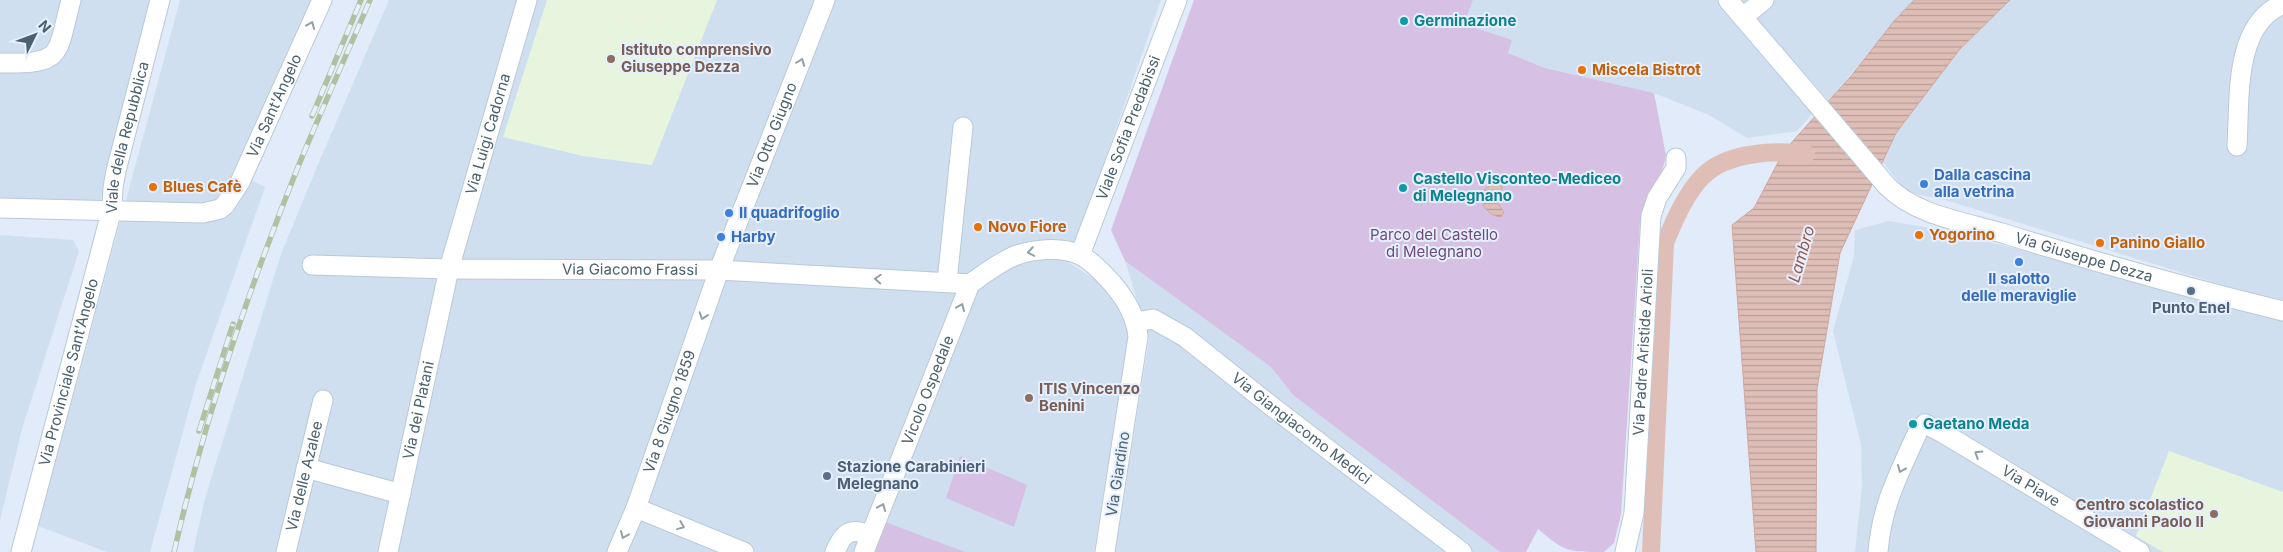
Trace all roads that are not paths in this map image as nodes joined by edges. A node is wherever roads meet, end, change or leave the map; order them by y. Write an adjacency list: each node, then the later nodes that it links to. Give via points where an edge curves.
1 (71, 0): 12 (street, via 54,54 37,63)
2 (160, 0): 17 (street, Viale della Repubblica, via 116,171)
3 (174, 0): 17 (street, Viale della Repubblica, via 126,184)
4 (322, 0): 17 (street, Via Sant'Angelo, one-way to 4, via 203,212 220,209 230,199 247,169)
5 (527, 0): 20 (street, Via Luigi Cadorna)
6 (825, 0): 21 (street, Via Otto Giugno, one-way to 6)
7 (1177, 0): 18 (street, Viale Sofia Predabissi)
8 (1728, 0): 11 (street, Via Giuseppe Dezza)
9 (1764, 0): 11 (street)
10 (2283, 4): 14 (street, via 2262,19 2246,47)
11 (1743, 17): 24 (street, Via Giuseppe Dezza, via 1890,190 1910,203 2147,277)
12 (0, 63)
13 (963, 127): 22 (street)
14 (2237, 146)
15 (1676, 158): 39 (street, Via Padre Aristide Arioli, via 1676,168 1657,198 1651,216 1634,513)
16 (0, 208): 17 (street)
17 (112, 209): 31 (street, Via Provinciale Sant'Angelo)
18 (1080, 255): 23 (street, one-way to 23, via 1040,250 1020,254 1000,263); 25 (street, via 1113,284 1127,304)
19 (312, 264): 20 (street, Via Giacomo Frassi)
20 (449, 269): 21 (street, Via Giacomo Frassi); 28 (street, Via dei Platani)
21 (719, 270): 22 (street, Via Giacomo Frassi, one-way to 21); 29 (street, Via 8 Giugno 1859, one-way to 29)
22 (947, 282): 23 (street, Via Giacomo Frassi)
23 (970, 284): 30 (street, Vicolo Ospedale, one-way to 23)
24 (2283, 311)
25 (1137, 329): 37 (street, Via Giardino); 38 (street, Via Giangiacomo Medici, via 1153,319 1173,329)
26 (323, 400): 27 (street, Via delle Azalee)
27 (306, 468): 28 (street); 32 (street, Via delle Azalee)
28 (401, 494): 33 (street, Via dei Platani)
29 (636, 508): 34 (street, Via 8 Giugno 1859, one-way to 34); 35 (street, one-way to 35)
30 (867, 544): 36 (street, via 858,531 849,532 841,538)
31 (25, 546)
32 (286, 552)
33 (388, 552)
34 (617, 552)
35 (744, 552)
36 (835, 552)
37 (1105, 552)
38 (1462, 552)
39 (1625, 552)
40 (1878, 552): 41 (street, Via Piave, one-way to 40, via 1943,433 1922,425 1887,502)
41 (2140, 552)

